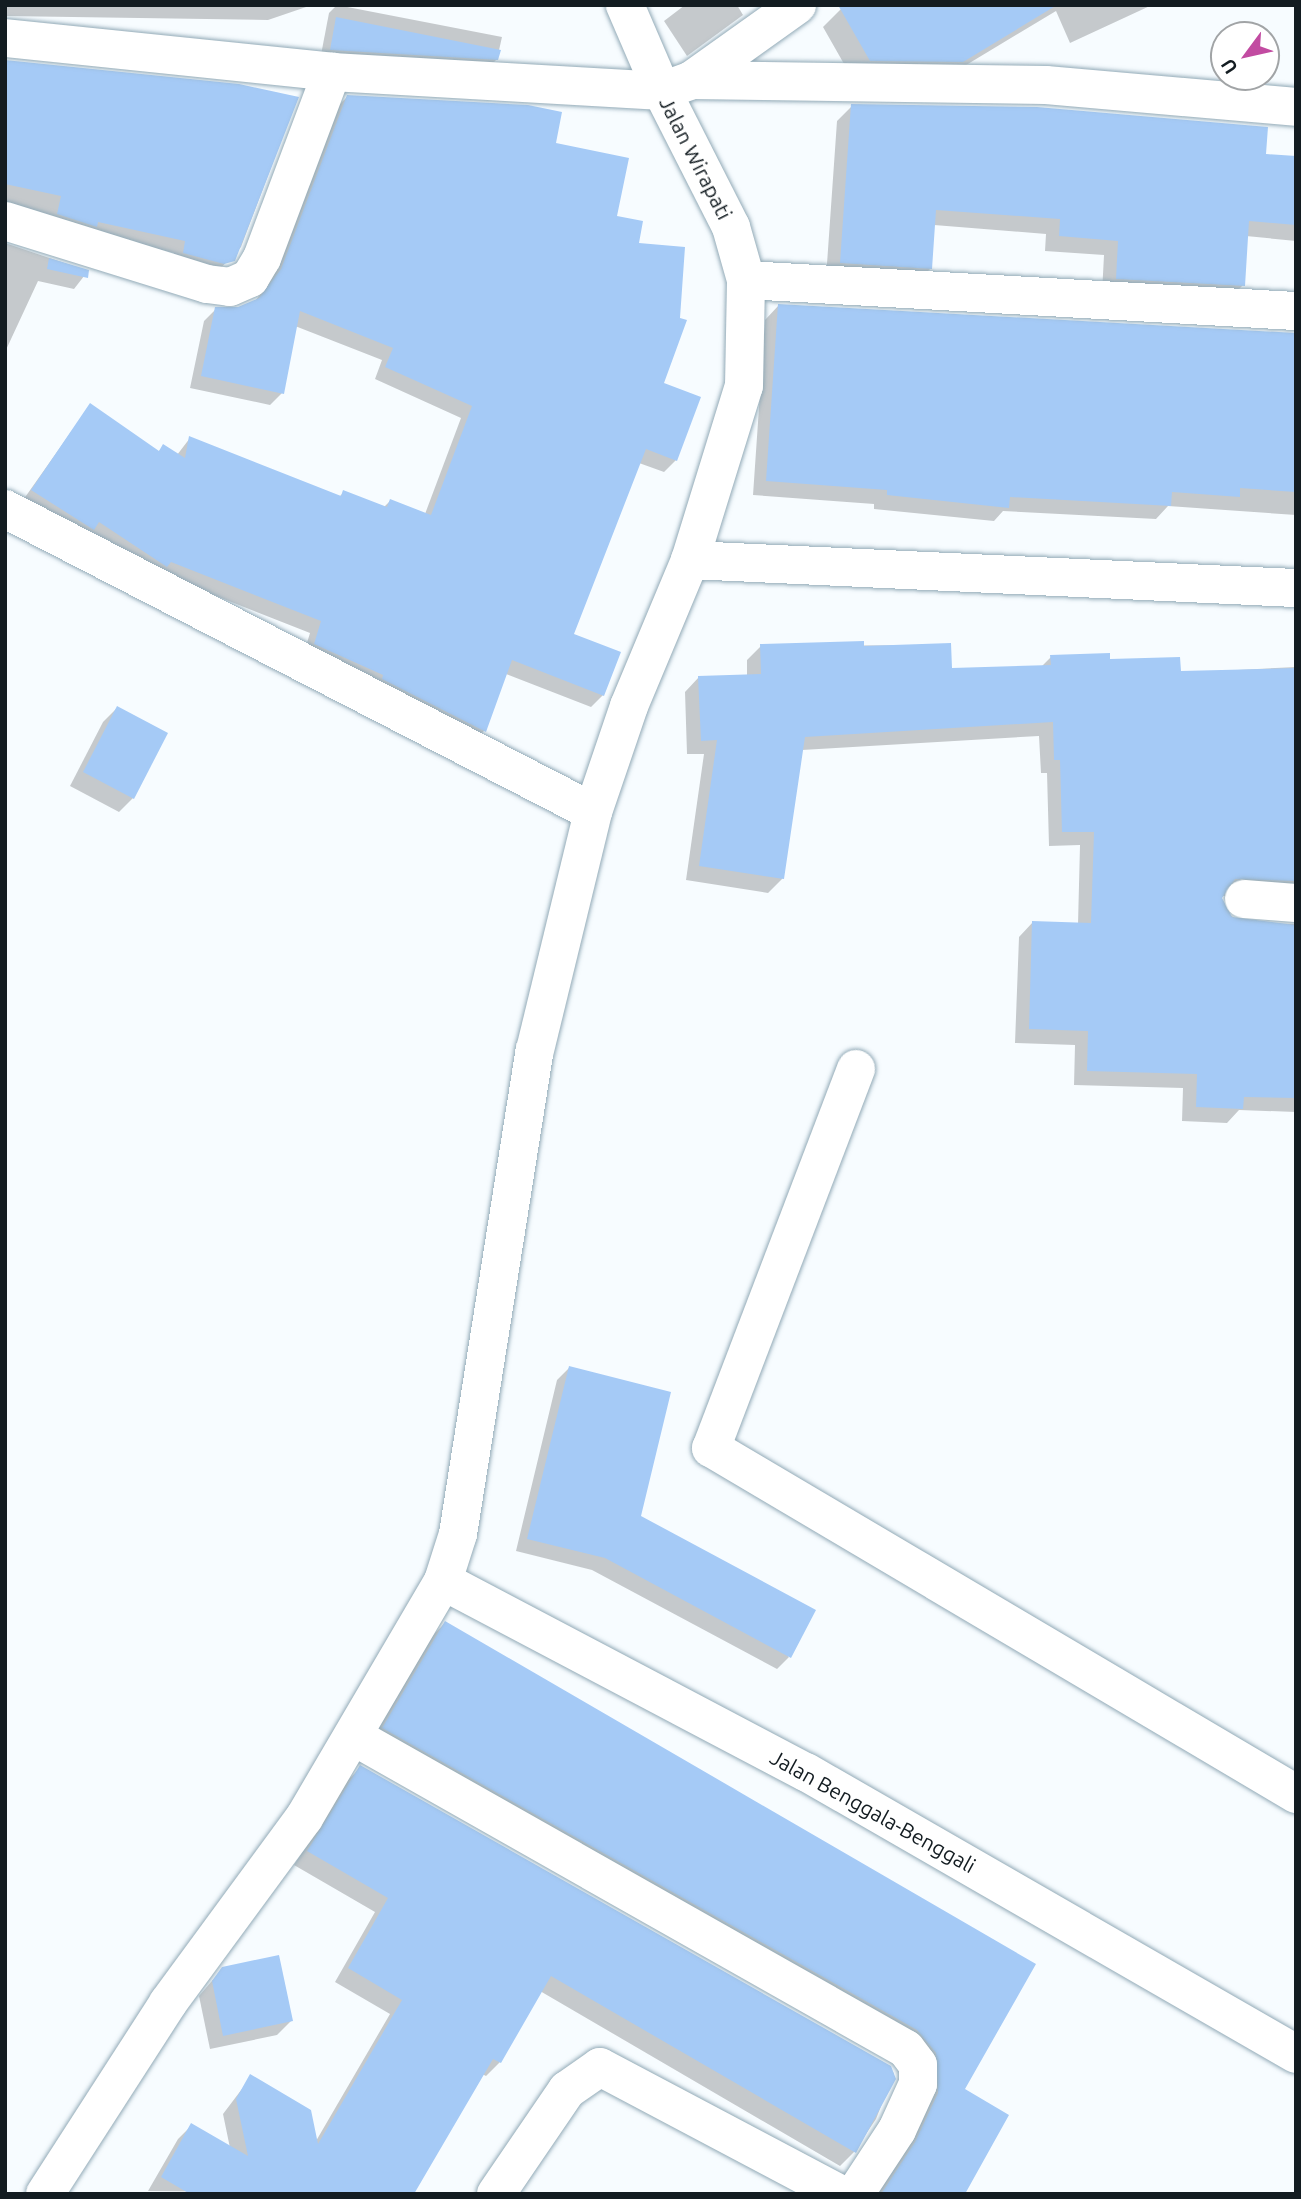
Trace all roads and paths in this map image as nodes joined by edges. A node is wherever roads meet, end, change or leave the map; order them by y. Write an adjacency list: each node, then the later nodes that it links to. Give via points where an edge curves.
1 (625, 5): 5 (street, Jalan Wirapati)
2 (797, 5): 5 (street)
3 (5, 38): 4 (street)
4 (332, 72): 5 (street); 7 (street, via 262,258 250,278 230,287 207,284)
5 (677, 86): 6 (street, via 1046,85); 8 (street, Jalan Wirapati)
6 (1296, 107)
7 (5, 221)
8 (746, 279): 9 (street); 11 (street, Jalan Wirapati, via 744,386)
9 (1296, 311)
10 (5, 509): 13 (street)
11 (690, 560): 12 (street); 13 (street, Jalan Wirapati, via 629,706)
12 (1296, 589)
13 (593, 813): 17 (street, Jalan Wirapati, via 535,1051 467,1488)
14 (1244, 899): 15 (street)
15 (1296, 903)
16 (856, 1069): 19 (street, via 711,1448)
17 (443, 1581): 18 (street, Jalan Wirapati); 20 (street, Jalan Benggala-Benggali, via 806,1772)
18 (353, 1736): 21 (street, Jalan Wirapati, via 304,1818 168,2003); 24 (street, via 906,2049 918,2065 918,2084 897,2130)
19 (1296, 1794)
20 (1296, 2054)
21 (45, 2194)
22 (496, 2194): 23 (street, via 567,2090 600,2067)
23 (840, 2194)
24 (855, 2194)

